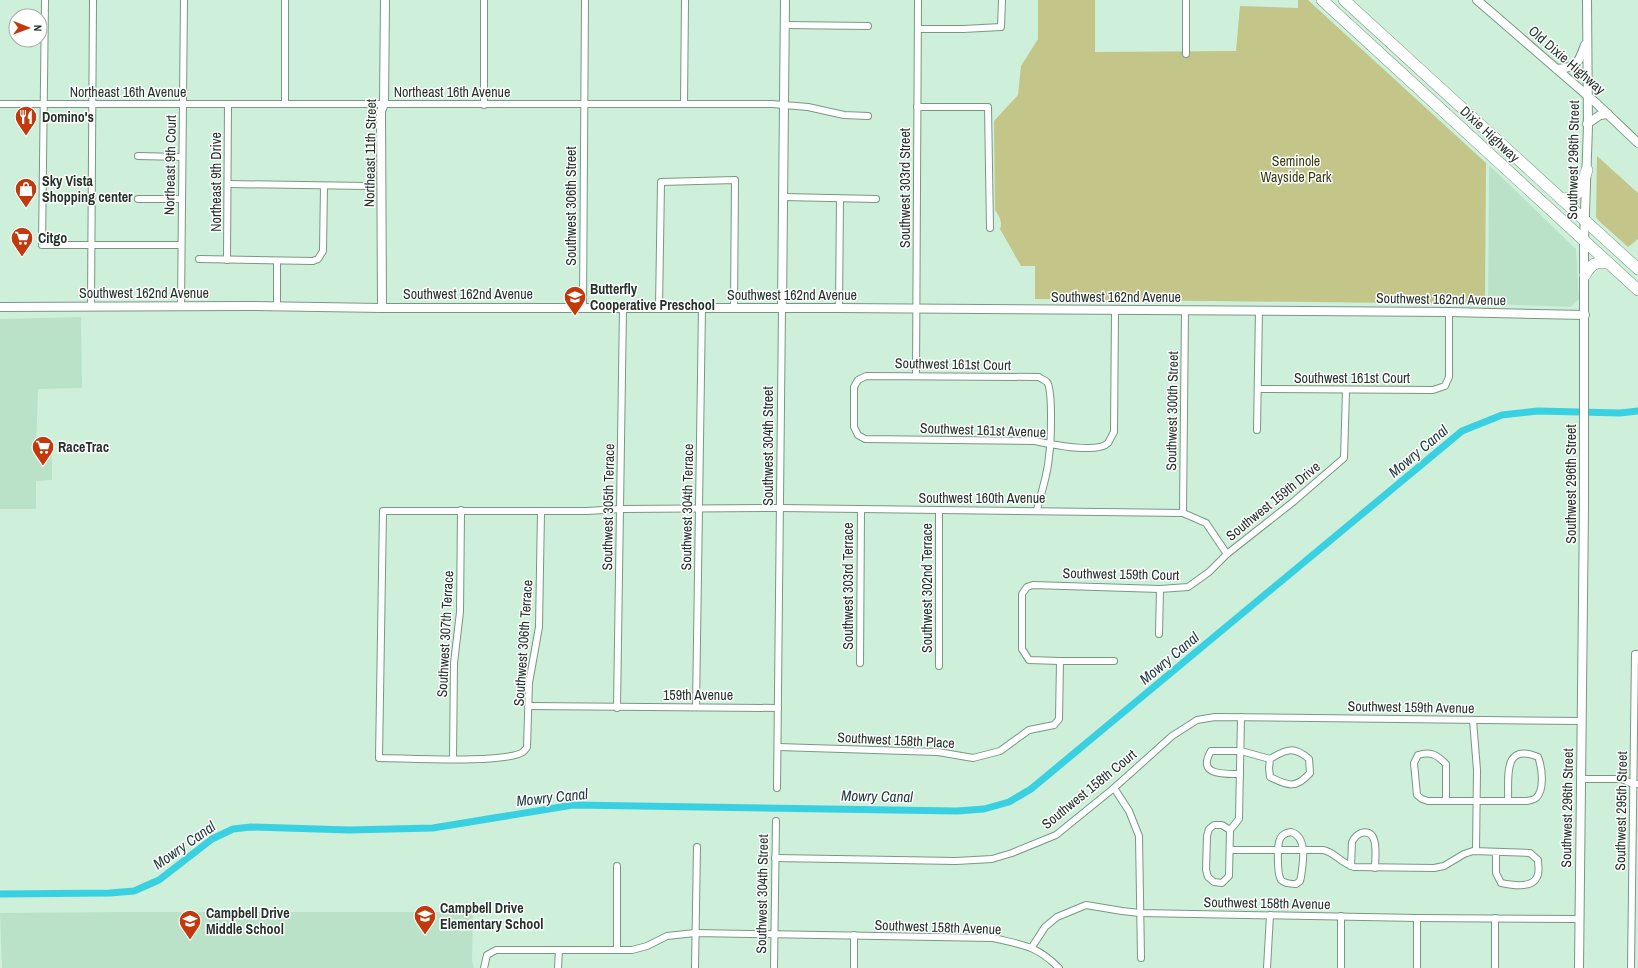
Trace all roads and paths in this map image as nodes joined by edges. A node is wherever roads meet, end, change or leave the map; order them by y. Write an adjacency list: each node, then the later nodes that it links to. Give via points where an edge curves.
1 (45, 0): 27 (street)
2 (93, 0): 28 (street)
3 (184, 0): 35 (street, Northeast 9th Court)
4 (285, 0): 30 (street)
5 (385, 0): 31 (street, Northeast 11th Street)
6 (484, 0): 32 (street)
7 (585, 0): 33 (street, Southwest 306th Street)
8 (685, 0): 34 (street)
9 (785, 0): 17 (street, Southwest 304th Street)
10 (918, 0): 19 (street, Southwest 303rd Street)
11 (1002, 0): 19 (street, via 1001,27)
12 (1186, 0): 21 (street)
13 (1344, 0): 22 (highway, Dixie Highway)
14 (1477, 0): 23 (street, Old Dixie Highway)
15 (1587, 0): 20 (street, Southwest 296th Street)
16 (1325, 3): 22 (highway, via 1350,16 1403,63); 24 (highway, Dixie Highway)
17 (785, 25): 18 (street); 36 (street, Southwest 304th Street)
18 (868, 26)
19 (918, 29): 37 (street, Southwest 303rd Street)
20 (1587, 41): 23 (street, via 1576,65); 25 (street, Southwest 296th Street)
21 (1186, 54)
22 (1412, 62): 41 (highway, Dixie Highway)
23 (1557, 69): 25 (street, Old Dixie Highway)
24 (1408, 79): 41 (highway, via 1411,76 1419,78 1466,123); 42 (highway, Dixie Highway)
25 (1588, 96): 38 (street, Old Dixie Highway); 40 (street, Southwest 296th Street)
26 (0, 104): 27 (street, Northeast 16th Avenue)
27 (44, 104): 28 (street, Northeast 16th Avenue); 59 (street, via 42,245)
28 (92, 104): 35 (street, Northeast 16th Avenue); 59 (street)
29 (228, 104): 30 (street, Northeast 16th Avenue); 35 (street, Northeast 16th Avenue); 47 (street, Northeast 9th Drive)
30 (285, 104): 31 (street, Northeast 16th Avenue)
31 (384, 104): 32 (street, Northeast 16th Avenue); 73 (street, Northeast 11th Street, via 381,111)
32 (484, 104): 33 (street, Northeast 16th Avenue)
33 (584, 104): 34 (street, Northeast 16th Avenue); 74 (street, Southwest 306th Street)
34 (684, 104): 36 (street, Northeast 16th Avenue)
35 (183, 105): 45 (street, Northeast 9th Court)
36 (784, 105): 39 (street, Northeast 16th Avenue, via 844,115); 50 (street, Southwest 304th Street)
37 (917, 106): 57 (street, via 988,107); 81 (street, Southwest 303rd Street)
38 (1608, 114): 40 (street, via 1600,115); 43 (street, Old Dixie Highway)
39 (868, 116)
40 (1588, 124): 46 (street, Southwest 296th Street)
41 (1488, 132): 55 (highway, Dixie Highway)
42 (1478, 143): 56 (highway, via 1498,153 1566,214); 58 (highway, Dixie Highway)
43 (1638, 143)
44 (138, 156): 45 (street)
45 (182, 157): 52 (street, Northeast 9th Court)
46 (1586, 170): 55 (highway, via 1575,196); 56 (street, Southwest 296th Street)
47 (228, 184): 48 (street); 62 (street, Northeast 9th Drive)
48 (324, 186): 49 (street); 63 (street, via 323,251 318,259)
49 (367, 186)
50 (783, 197): 53 (street); 79 (street, Southwest 304th Street)
51 (138, 199): 52 (street)
52 (181, 199): 60 (street, Northeast 9th Court)
53 (840, 199): 54 (street); 80 (street)
54 (876, 199)
55 (1561, 199): 56 (highway, Dixie Highway)
56 (1585, 220): 58 (street, Southwest 296th Street); 65 (highway, Dixie Highway)
57 (990, 228)
58 (1584, 241): 64 (highway, Dixie Highway); 66 (street, Southwest 296th Street); 67 (highway, via 1596,242)
59 (91, 245): 60 (street); 69 (street)
60 (181, 245): 70 (street, Northeast 9th Court)
61 (199, 260): 62 (street)
62 (227, 260): 63 (street)
63 (277, 261): 71 (street)
64 (1608, 263): 66 (highway, via 1595,263); 68 (highway, Dixie Highway)
65 (1638, 269)
66 (1585, 275): 86 (street, Southwest 296th Street)
67 (1638, 279)
68 (1638, 290)
69 (91, 306): 70 (street, Southwest 162nd Avenue); 72 (street, Southwest 162nd Avenue)
70 (181, 306): 71 (street, Southwest 162nd Avenue)
71 (277, 306): 73 (street, Southwest 162nd Avenue)
72 (0, 307)
73 (382, 308): 74 (street, Southwest 162nd Avenue)
74 (583, 308): 75 (street, Southwest 162nd Avenue)
75 (623, 308): 76 (street, Southwest 162nd Avenue); 94 (street, Southwest 305th Terrace)
76 (659, 308): 77 (street, Southwest 162nd Avenue); 78 (street, via 661,182 735,180)
77 (702, 308): 78 (street, Southwest 162nd Avenue); 95 (street, Southwest 304th Terrace)
78 (734, 308): 79 (street, Southwest 162nd Avenue)
79 (782, 308): 80 (street, Southwest 162nd Avenue); 93 (street, Southwest 304th Street)
80 (839, 308): 81 (street, Southwest 162nd Avenue)
81 (917, 308): 84 (street, Southwest 162nd Avenue); 87 (street, Southwest 303rd Street)
82 (1185, 310): 83 (street, Southwest 162nd Avenue); 84 (street, Southwest 162nd Avenue); 101 (street, Southwest 300th Street)
83 (1259, 310): 85 (street, Southwest 162nd Avenue); 88 (street)
84 (1115, 311): 92 (street, Southwest 161st Avenue, via 1114,432 1108,444 1099,447 1071,448)
85 (1449, 312): 86 (street, Southwest 162nd Avenue); 89 (street, Southwest 161st Court, via 1449,377 1445,386 1433,390)
86 (1585, 314): 116 (street, Southwest 296th Street)
87 (916, 375): 91 (street, Southwest 161st Court, via 866,376 858,380 854,387 854,427); 92 (street, Southwest 161st Court, via 1039,377 1047,382 1050,390)
88 (1258, 389): 89 (street, Southwest 161st Court); 90 (street)
89 (1346, 391): 102 (street, Southwest 159th Drive, via 1344,458)
90 (1257, 430)
91 (858, 435): 92 (street, Southwest 161st Avenue, via 866,439 1035,441)
92 (1050, 444): 99 (street)
93 (781, 508): 95 (street, Southwest 160th Avenue); 96 (street, Southwest 160th Avenue); 113 (street, Southwest 304th Street)
94 (620, 509): 95 (street, Southwest 160th Avenue); 100 (street); 112 (street, Southwest 305th Terrace)
95 (699, 509): 111 (street, Southwest 304th Terrace)
96 (860, 509): 98 (street, Southwest 160th Avenue); 108 (street, Southwest 303rd Terrace)
97 (461, 510): 100 (street); 119 (street, Southwest 307th Terrace, via 460,612 454,663); 119 (street, via 383,511 379,758)
98 (939, 510): 99 (street, Southwest 160th Avenue); 109 (street, Southwest 302nd Terrace)
99 (1037, 510): 101 (street, Southwest 160th Avenue)
100 (541, 511): 110 (street, Southwest 306th Terrace, via 538,638 531,668)
101 (1183, 513): 102 (street, Southwest 159th Drive, via 1206,523)
102 (1227, 554): 103 (street, Southwest 159th Court, via 1209,572 1188,587)
103 (1160, 589): 104 (street); 107 (street, Southwest 159th Court, via 1033,585 1027,587 1022,594 1022,649 1029,660)
104 (1159, 634)
105 (1637, 654): 123 (street, Southwest 295th Street)
106 (1114, 661): 107 (street)
107 (1060, 662): 117 (street, Southwest 158th Place, via 1059,719 1054,725 1029,730 1000,751 973,758 938,752)
108 (860, 663)
109 (939, 666)
110 (529, 706): 112 (street); 119 (street, Southwest 306th Terrace, via 529,740 524,752 497,758)
111 (696, 707): 112 (street, 159th Avenue); 113 (street, 159th Avenue)
112 (617, 708)
113 (778, 708): 117 (street, Southwest 304th Street)
114 (1241, 718): 115 (street, Southwest 159th Avenue); 118 (street); 125 (street, Southwest 158th Court, via 1215,717 1188,724)
115 (1473, 720): 116 (street, Southwest 159th Avenue); 127 (street)
116 (1581, 721): 122 (street, Southwest 296th Street)
117 (778, 747): 124 (street, Southwest 304th Street)
118 (1241, 751): 120 (street); 121 (street); 121 (street, via 1211,751 1208,757 1209,768 1214,773)
119 (453, 759)
120 (1270, 759): 120 (street, via 1270,777 1281,783 1292,786 1303,782 1310,774 1309,759 1300,752 1290,749)
121 (1240, 774): 130 (street, via 1239,819)
122 (1580, 779): 123 (street, via 1622,779); 147 (street, Southwest 296th Street)
123 (1636, 784): 141 (street, Southwest 295th Street)
124 (777, 788)
125 (1114, 788): 137 (street, Southwest 158th Court, via 1056,835 992,859 956,861); 142 (street, via 1130,811 1139,836)
126 (1446, 800): 126 (street, via 1428,801 1417,795 1414,763 1418,755 1433,754 1446,764); 127 (street)
127 (1477, 801): 128 (street); 135 (street)
128 (1508, 801): 128 (street, via 1509,764 1512,758 1518,754 1528,753 1538,757 1541,785 1538,796 1528,801)
129 (776, 821): 137 (street, Southwest 304th Street)
130 (1230, 830): 132 (street); 132 (street, via 1222,825 1214,825 1209,829 1206,870 1214,882 1222,883 1229,876)
131 (697, 847): 148 (street)
132 (1230, 850): 133 (street)
133 (1278, 850): 134 (street); 134 (street, via 1280,838 1291,832 1300,839); 134 (street, via 1278,873 1281,880 1290,884 1300,881)
134 (1302, 851): 139 (street, via 1323,850)
135 (1476, 851): 136 (street); 140 (street, via 1464,854 1439,868)
136 (1496, 852): 136 (street, via 1530,853 1538,860 1537,879 1532,883 1520,885 1501,882 1496,873)
137 (775, 858): 149 (street, Southwest 304th Street)
138 (617, 866): 153 (street)
139 (1351, 866): 140 (street); 140 (street, via 1353,838 1365,833 1371,835 1375,841)
140 (1375, 868)
141 (1635, 873): 166 (street, Southwest 295th Street)
142 (1140, 912): 143 (street, Southwest 158th Avenue); 151 (street, Southwest 158th Avenue, via 1086,905 1057,917 1045,927); 154 (street)
143 (1270, 915): 144 (street, Southwest 158th Avenue); 161 (street)
144 (1341, 916): 145 (street, Southwest 158th Avenue); 162 (street)
145 (1417, 918): 146 (street, Southwest 158th Avenue); 163 (street)
146 (1495, 918): 147 (street, Southwest 158th Avenue); 164 (street)
147 (1579, 919): 165 (street, Southwest 296th Street)
148 (695, 933): 149 (street, Southwest 158th Avenue); 153 (street, Southwest 158th Avenue, via 667,936 637,949); 157 (street)
149 (774, 934): 150 (street, Southwest 158th Avenue); 158 (street, Southwest 304th Street)
150 (854, 935): 151 (street, Southwest 158th Avenue, via 993,938); 159 (street)
151 (1032, 947): 160 (street)
152 (558, 950): 153 (street, Southwest 158th Avenue); 155 (street, Southwest 158th Avenue, via 496,950 486,954); 156 (street)
153 (617, 950)
154 (1140, 958)
155 (484, 968)
156 (558, 968)
157 (695, 968)
158 (774, 968)
159 (854, 968)
160 (1059, 968)
161 (1267, 968)
162 (1341, 968)
163 (1417, 968)
164 (1495, 968)
165 (1579, 968)
166 (1631, 968)

